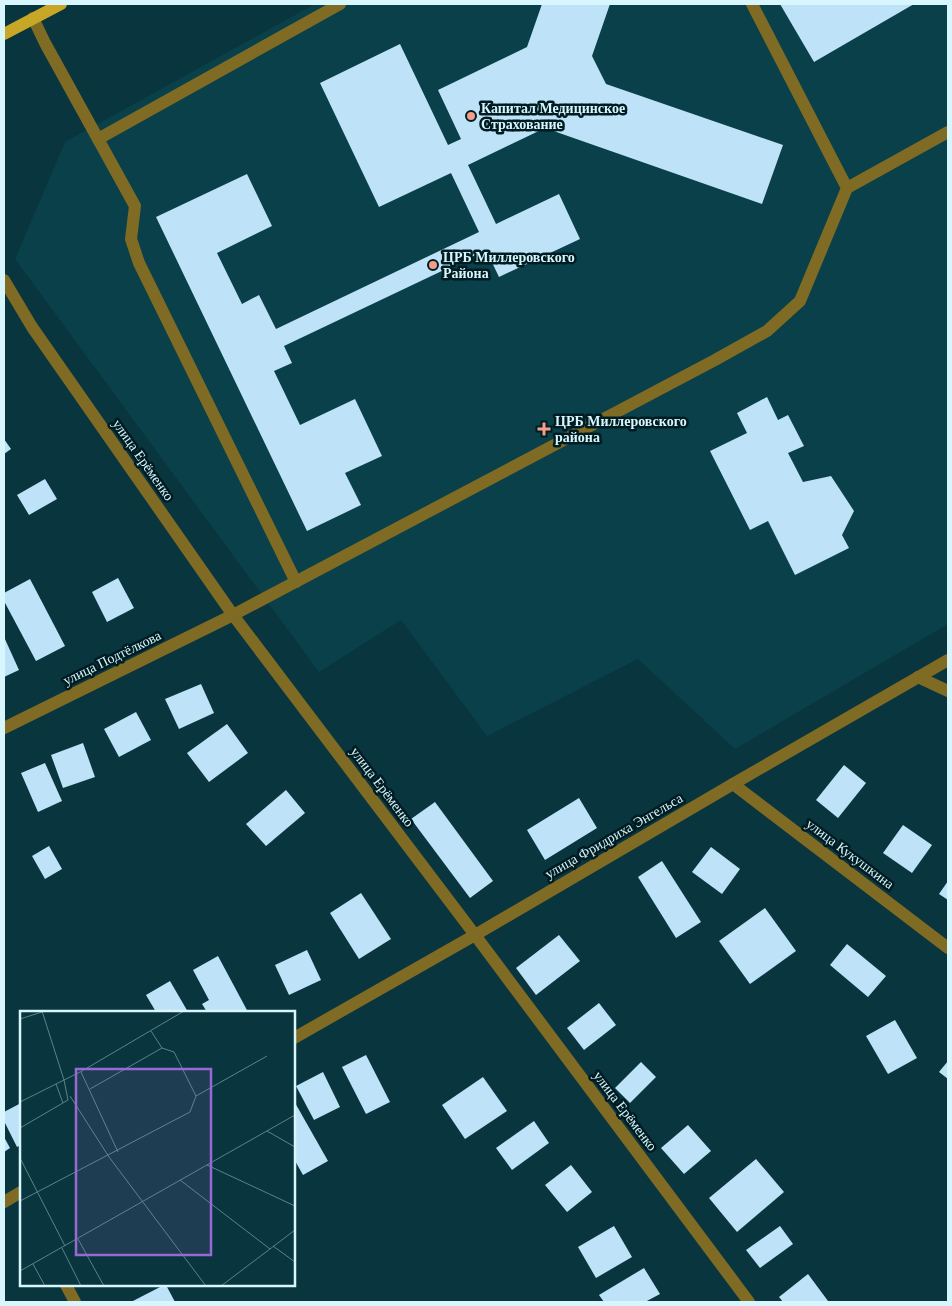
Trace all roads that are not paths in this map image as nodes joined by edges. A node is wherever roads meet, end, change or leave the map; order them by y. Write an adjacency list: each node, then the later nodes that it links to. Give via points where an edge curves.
1 (61, 4): 4 (main road)
2 (340, 4): 7 (street)
3 (752, 4): 8 (street)
4 (33, 18): 5 (main road); 7 (street)
5 (4, 34)
6 (948, 132): 8 (street)
7 (98, 139): 10 (street, via 135,206 131,239 139,263)
8 (847, 188): 10 (street, улица Подтёлкова, via 800,301 767,331)
9 (4, 280): 11 (street, улица Ерёменко, via 38,335)
10 (296, 582): 11 (street, улица Подтёлкова)
11 (233, 616): 15 (street, улица Подтёлкова); 17 (street, улица Ерёменко)
12 (948, 660): 13 (street, улица Фридриха Энгельса)
13 (918, 677): 14 (street); 16 (street, улица Фридриха Энгельса)
14 (948, 691)
15 (4, 728)
16 (733, 784): 17 (street, улица Фридриха Энгельса); 18 (street, улица Кукушкина)
17 (475, 935): 19 (street, улица Фридриха Энгельса); 24 (street, улица Ерёменко)
18 (948, 948)
19 (295, 1037)
20 (19, 1198): 21 (street)
21 (4, 1202)
22 (67, 1286): 23 (street)
23 (75, 1302)
24 (749, 1302)

